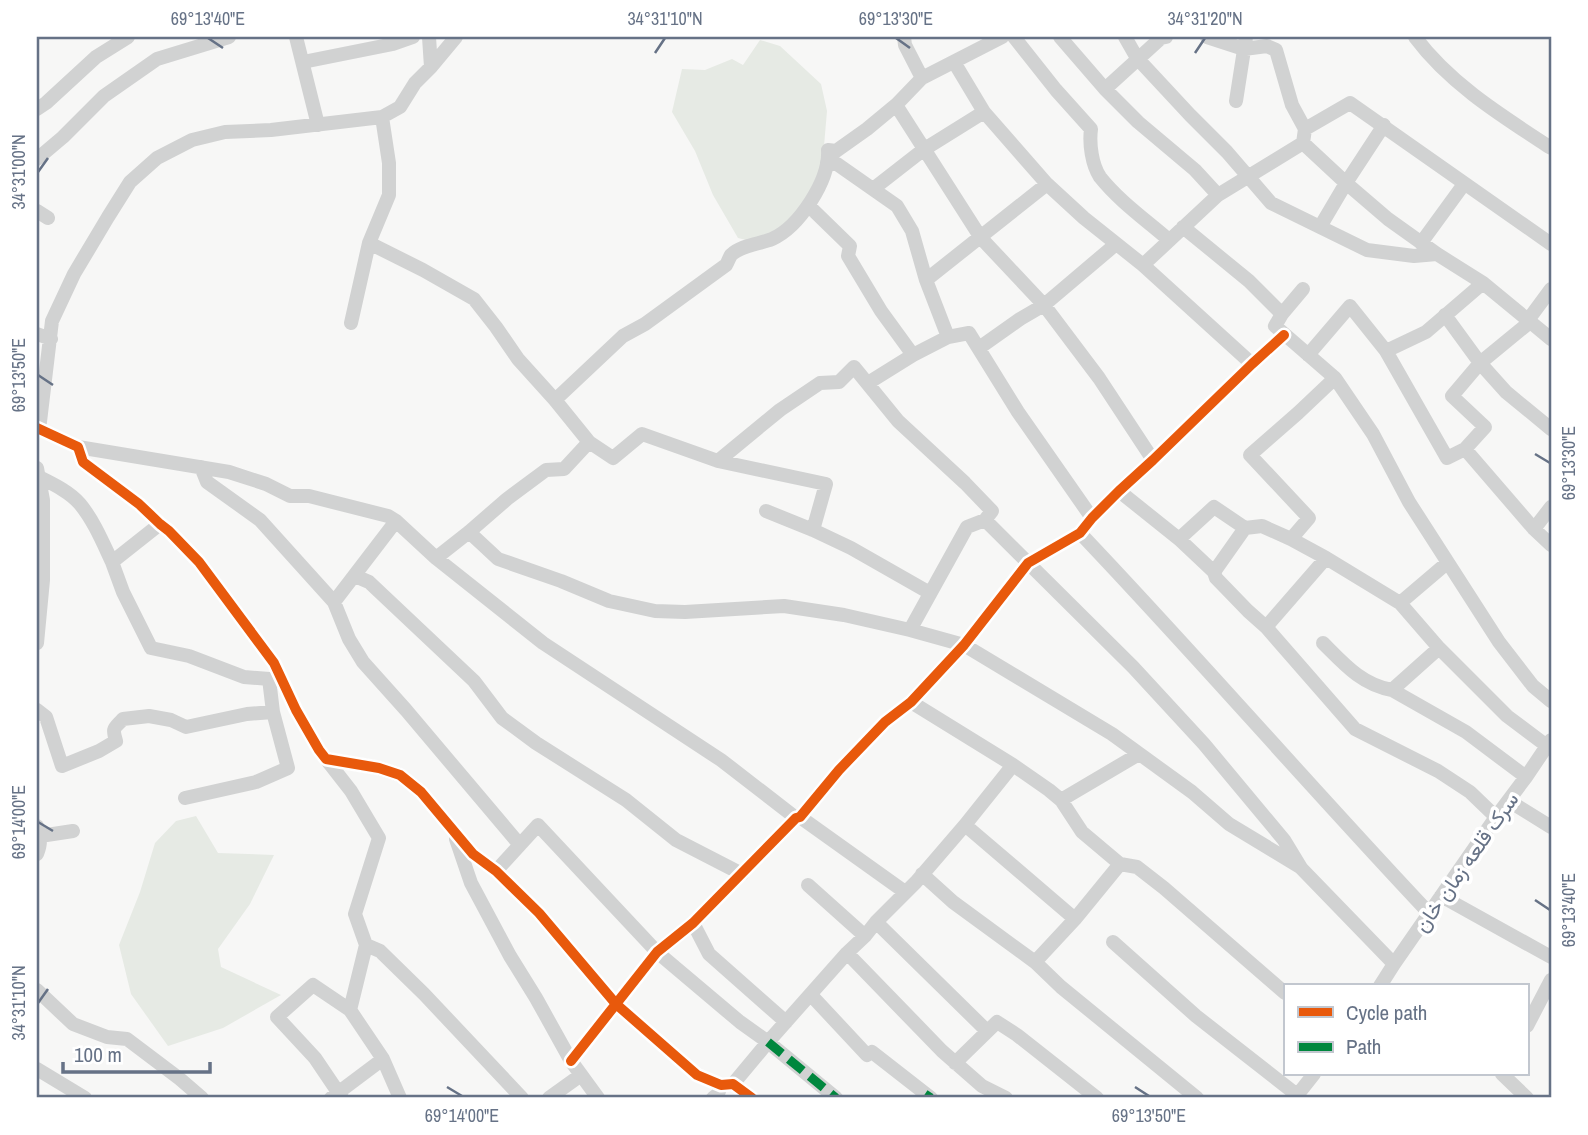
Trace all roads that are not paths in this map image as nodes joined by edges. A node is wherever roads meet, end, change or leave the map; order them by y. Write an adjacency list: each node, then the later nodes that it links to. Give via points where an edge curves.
1 (128, 37): 24 (street, via 96,57)
2 (229, 37): 32 (street, via 157,59 104,96)
3 (413, 37): 17 (street)
4 (429, 37): 19 (street)
5 (456, 37): 19 (street)
6 (904, 37): 20 (street)
7 (1002, 37): 18 (street)
8 (1014, 37): 44 (street, via 1091,130 1089,144 1099,175)
9 (1060, 37): 21 (street)
10 (1125, 37): 16 (street)
11 (1166, 37): 16 (street)
12 (1207, 37): 15 (street)
13 (1415, 37): 30 (street, via 1462,87)
14 (299, 38): 17 (street)
15 (1245, 43): 22 (street); 29 (street, via 1276,50)
16 (1138, 58): 21 (street); 34 (street)
17 (303, 62): 27 (street)
18 (954, 62): 20 (street); 25 (street)
19 (431, 67): 26 (street, via 400,107)
20 (922, 78): 23 (street)
21 (1105, 89): 39 (street)
22 (1236, 101)
23 (896, 106): 31 (street); 33 (street, via 836,151 828,150)
24 (37, 109)
25 (984, 112): 31 (street); 36 (street)
26 (382, 117): 27 (street); 45 (street, via 389,195)
27 (318, 125): 61 (street, via 225,132 192,140 157,158 131,183 108,217)
28 (1384, 125): 29 (street, via 1350,103); 35 (street); 37 (street)
29 (1304, 136): 34 (street); 35 (street)
30 (1551, 148)
31 (923, 149): 38 (street); 43 (street)
32 (37, 159)
33 (827, 163): 38 (street, via 837,164); 40 (street)
34 (1248, 178): 39 (street); 42 (street, via 1271,203)
35 (1346, 183): 42 (street); 46 (street)
36 (1047, 184): 43 (street); 47 (street)
37 (1464, 184): 46 (street); 48 (street)
38 (873, 189): 51 (street, via 897,206 912,231)
39 (1218, 195): 41 (street)
40 (807, 208): 66 (street, via 850,246 848,256 881,312); 72 (street, via 790,228 732,254 726,265 623,336)
41 (1183, 227): 44 (street); 56 (street)
42 (1320, 227): 49 (street, via 1367,250)
43 (981, 238): 51 (street); 55 (street)
44 (1169, 240): 50 (street)
45 (369, 243): 59 (street); 72 (street, via 474,299)
46 (1421, 243): 49 (street)
47 (1116, 244): 50 (street); 55 (street)
48 (1551, 244)
49 (1437, 254): 52 (street)
50 (1143, 265): 68 (street)
51 (926, 280): 62 (street)
52 (1483, 283): 57 (street); 58 (street)
53 (1303, 289): 56 (street)
54 (1551, 289): 58 (street)
55 (1044, 305): 64 (street); 78 (street)
56 (1282, 314): 60 (street, via 1275,326)
57 (1445, 315): 65 (street, via 1426,332); 69 (street)
58 (1529, 321): 63 (street); 69 (street)
59 (351, 323)
60 (1284, 335): 67 (street); 68 (street)
61 (44, 337): 73 (street)
62 (948, 337): 64 (street, via 969,333); 66 (street)
63 (1551, 338)
64 (979, 348): 85 (street)
65 (1386, 351): 67 (street, via 1350,306); 77 (street, via 1447,458)
66 (914, 355): 71 (street)
67 (1308, 355): 70 (street)
68 (1252, 363): 78 (street)
69 (1480, 363): 74 (street, via 1506,392); 77 (street, via 1452,396 1485,427)
70 (1335, 378): 95 (street, via 1250,455 1309,518); 101 (street, via 1373,434)
71 (868, 383): 79 (street, via 854,367 839,382 820,383); 86 (street, via 898,421 992,511)
72 (555, 400): 75 (street)
73 (38, 429): 76 (street)
74 (1551, 429)
75 (589, 442): 79 (street, via 613,458 642,433); 92 (street, via 564,469 546,470)
76 (78, 447): 80 (street); 88 (street, via 83,461)
77 (1465, 449): 90 (street)
78 (1153, 460): 82 (street)
79 (718, 461): 91 (street, via 826,484)
80 (201, 467): 87 (street, via 254,480 290,496 330,501); 105 (street, via 207,482 260,520)
81 (38, 472): 99 (street, via 79,503); 109 (street, via 43,500 43,580)
82 (1119, 491): 85 (street); 94 (street)
83 (1551, 507): 90 (street)
84 (766, 511): 91 (street)
85 (1092, 518): 93 (street)
86 (985, 520): 100 (street); 104 (street, via 967,527)
87 (396, 522): 97 (street); 103 (street)
88 (160, 524): 99 (street); 113 (street, via 199,562 274,663)
89 (1245, 527): 94 (street, via 1214,507); 95 (street, via 1262,526); 102 (street)
90 (1534, 529): 96 (street)
91 (813, 530): 104 (street)
92 (469, 532): 97 (street); 108 (street, via 498,559 609,601 685,612 784,606)
93 (1080, 533): 100 (street); 144 (street)
94 (1179, 539): 102 (street)
95 (1291, 539): 98 (street)
96 (1551, 545)
97 (436, 558): 128 (street, via 543,643 721,760)
98 (1326, 558): 106 (street); 107 (street)
99 (112, 562): 113 (street, via 151,648 190,656 244,677)
100 (1028, 563): 111 (street); 137 (street, via 1204,744 1284,840)
101 (1447, 563): 106 (street); 115 (street, via 1499,642 1533,686)
102 (1214, 572): 107 (street)
103 (355, 576): 105 (street); 139 (street, via 369,582 474,681 502,718 626,800 676,840)
104 (930, 593): 108 (street)
105 (334, 602): 134 (street, via 363,662)
106 (1400, 603): 112 (street)
107 (1266, 627): 127 (street, via 1355,729 1438,771)
108 (910, 630): 111 (street)
109 (37, 643)
110 (1323, 643): 114 (street, via 1358,676)
111 (964, 645): 116 (street); 120 (street)
112 (1439, 648): 114 (street); 119 (street, via 1507,716)
113 (275, 679): 118 (street); 121 (street)
114 (1392, 690): 123 (street, via 1466,732)
115 (1551, 701)
116 (911, 702): 122 (street); 128 (street, via 885,722)
117 (37, 710): 118 (street, via 46,717 62,766 116,741 113,730 123,719 149,716 186,727)
118 (273, 712): 124 (street, via 288,768 256,782)
119 (1549, 742): 123 (street, سرک قلعه زمان خان)
120 (1139, 754): 125 (street); 137 (street, via 1229,824)
121 (326, 759): 130 (street, via 400,775); 150 (street, via 379,838 355,914)
122 (1013, 765): 125 (street); 129 (street)
123 (1526, 777): 126 (street, سرک قلعه زمان خان)
124 (185, 798)
125 (1061, 800): 136 (street, via 1082,832)
126 (1509, 801): 127 (street, سرک قلعه زمان خان); 131 (street)
127 (1496, 817): 143 (street, سرک قلعه زمان خان)
128 (798, 818): 139 (street); 142 (street)
129 (965, 825): 140 (street); 145 (street)
130 (453, 827): 138 (street, via 473,854); 168 (street, via 471,883)
131 (1551, 827)
132 (39, 831): 133 (street); 135 (street)
133 (73, 831)
134 (520, 845): 138 (street); 151 (street, via 538,825)
135 (37, 854)
136 (1120, 864): 145 (street); 159 (street, via 1137,867 1164,888)
137 (1301, 868): 155 (street)
138 (496, 871): 161 (street, via 539,913)
139 (742, 874): 147 (street)
140 (922, 874): 142 (street); 154 (street)
141 (808, 885): 148 (street)
142 (905, 892): 146 (street)
143 (1441, 896): 144 (street, سرک قلعه زمان خان); 153 (street)
144 (1429, 913): 155 (street, سرک قلعه زمان خان)
145 (1075, 919): 154 (street)
146 (876, 922): 148 (street); 165 (street)
147 (693, 923): 151 (street); 163 (street, via 709,954)
148 (865, 936): 152 (street)
149 (1113, 942): 175 (street)
150 (366, 945): 162 (street); 180 (street, via 380,951 424,994)
151 (657, 952): 161 (street); 166 (street)
152 (847, 953): 160 (street); 169 (street)
153 (1551, 957)
154 (1035, 962): 189 (street)
155 (1394, 964): 157 (street, سرک قلعه زمان خان)
156 (1551, 980): 164 (street)
157 (1381, 984)
158 (37, 990): 178 (street, via 73,1024 127,1039)
159 (1284, 992)
160 (811, 995): 163 (street); 186 (street, via 867,1055 872,1052)
161 (616, 1004): 168 (street); 174 (street, via 697,1075)
162 (350, 1010): 167 (street); 176 (street, via 313,985 277,1017 315,1058)
163 (786, 1022): 166 (street)
164 (1528, 1024)
165 (987, 1031): 169 (street); 188 (street, via 997,1022 1007,1028)
166 (768, 1042): 174 (street); 185 (street)
167 (383, 1059): 176 (street); 179 (street)
168 (571, 1061): 171 (street)
169 (955, 1063): 187 (street, via 982,1086)
170 (37, 1069): 177 (street)
171 (581, 1075): 181 (street); 182 (street)
172 (1312, 1076): 175 (street)
173 (1504, 1076): 190 (street)
174 (727, 1084): 183 (street); 184 (street)
175 (1296, 1096)
176 (338, 1097)
177 (85, 1098)
178 (202, 1098)
179 (400, 1098)
180 (522, 1098)
181 (549, 1098)
182 (597, 1098)
183 (713, 1098)
184 (752, 1098)
185 (836, 1098)
186 (931, 1098)
187 (1006, 1098)
188 (1097, 1098)
189 (1197, 1098)
190 (1527, 1098)

